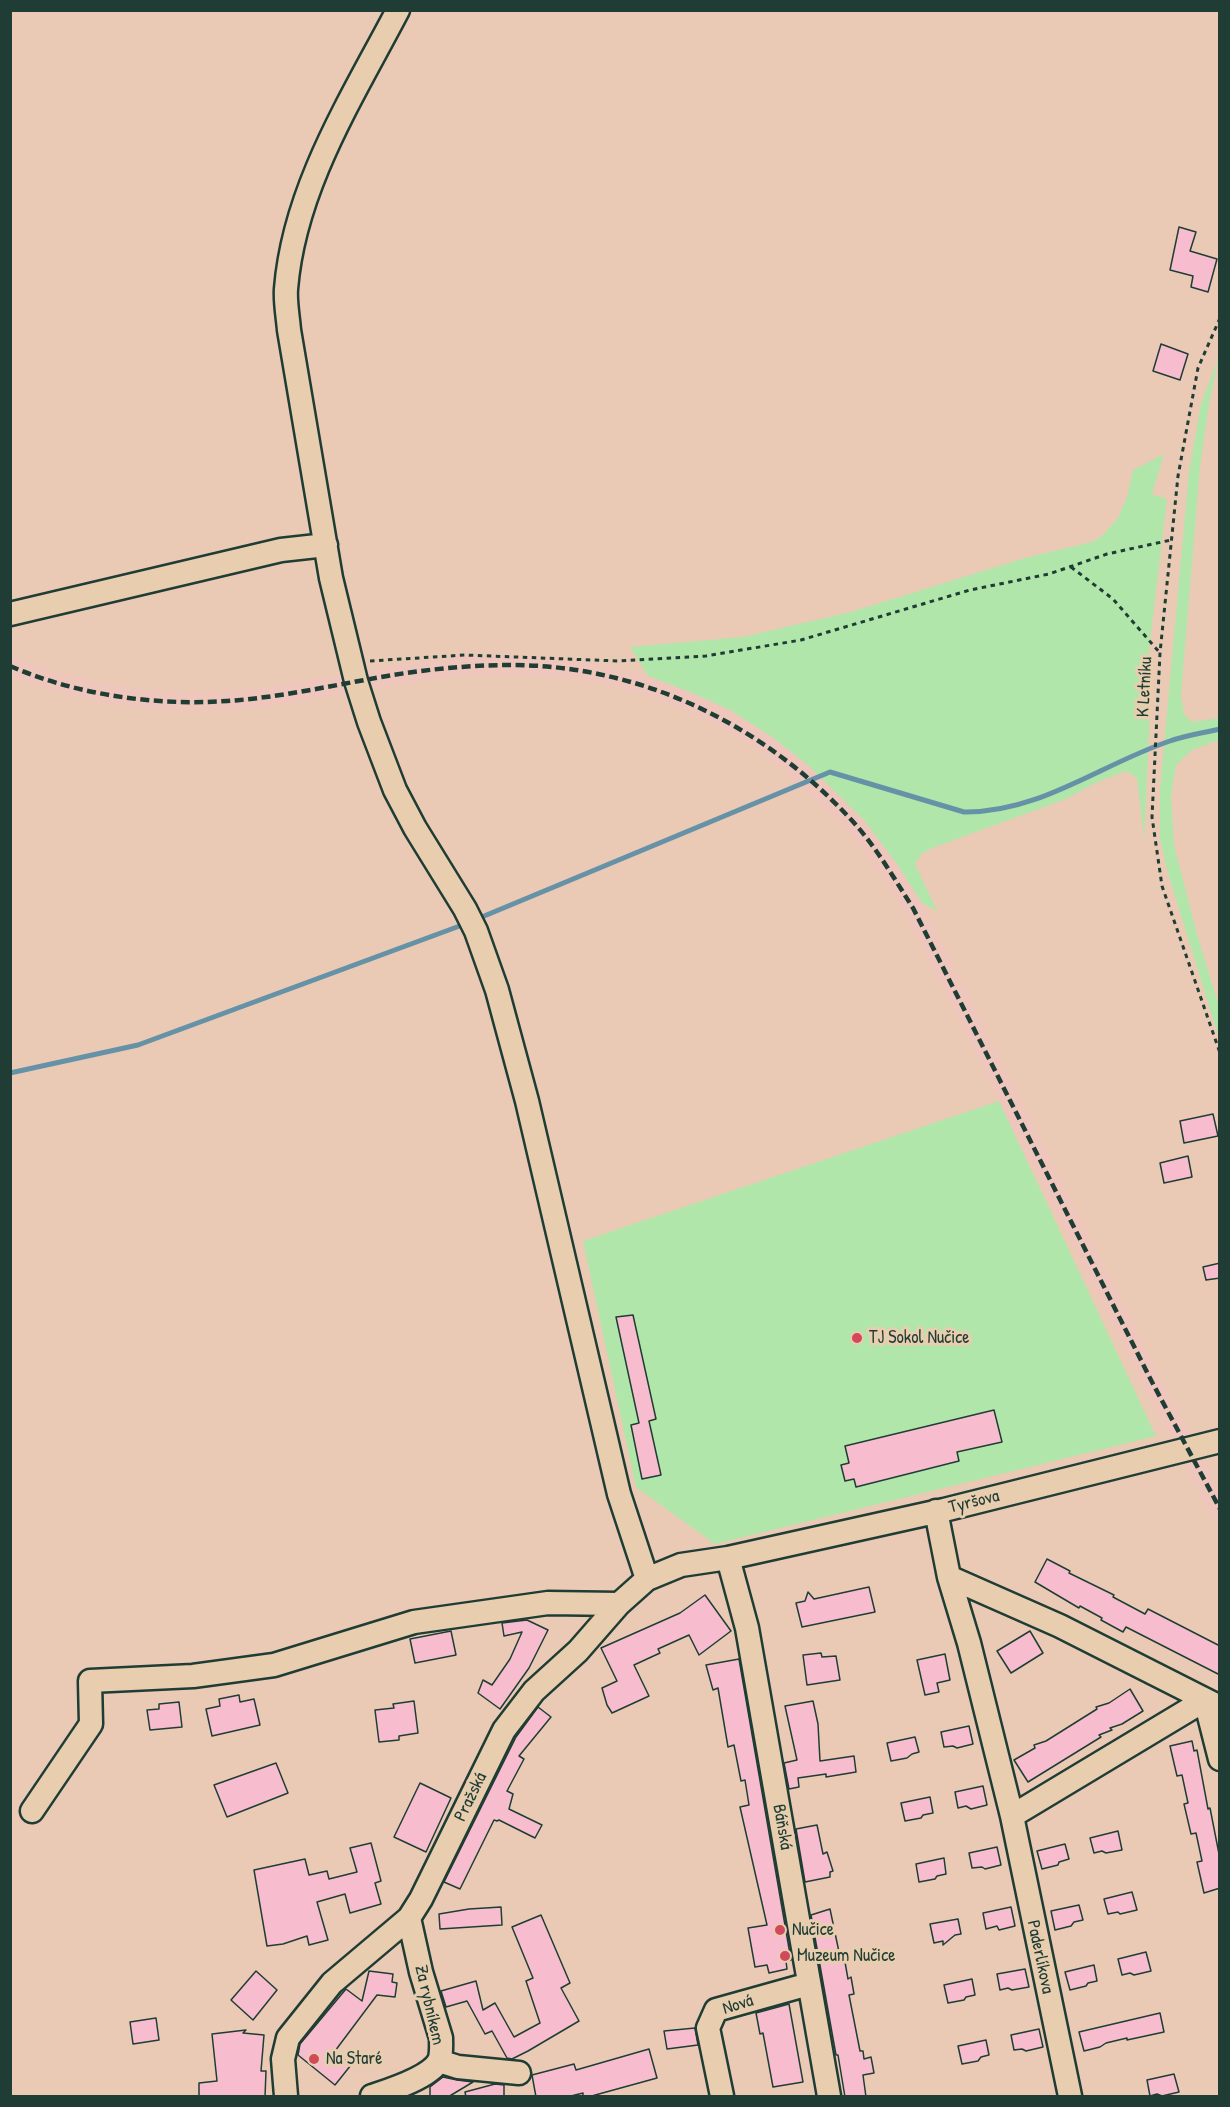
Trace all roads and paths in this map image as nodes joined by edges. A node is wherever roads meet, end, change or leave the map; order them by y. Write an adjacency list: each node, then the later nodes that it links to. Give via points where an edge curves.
1 (398, 10): 4 (street, via 326,149 290,255 286,292 289,330)
2 (1220, 318): 3 (path, K Letníku, via 1198,368 1178,476)
3 (1172, 540): 5 (path); 7 (path, K Letníku)
4 (326, 545): 6 (street, via 281,550); 8 (street)
5 (1071, 566): 7 (path, via 1113,599); 8 (path, via 970,590 801,640 706,656 618,662 465,656)
6 (10, 614)
7 (1160, 653): 9 (path, K Letníku, via 1152,817 1162,886)
8 (351, 662): 14 (street, via 395,790 465,909 497,990 527,1101 619,1494)
9 (1220, 1053)
10 (1220, 1441): 11 (street, Tyršova)
11 (936, 1511): 12 (street, Tyršova); 13 (street, Paderlíkova)
12 (728, 1558): 14 (street, Pražská, via 681,1565); 21 (street, Báňská, via 747,1628)
13 (949, 1577): 16 (street, via 1060,1626); 19 (street, Paderlíkova)
14 (647, 1580): 15 (street, Pražská)
15 (619, 1604): 18 (street, via 548,1603 414,1622 274,1665 193,1676 90,1680 91,1724); 20 (street, Pražská, via 578,1651 534,1691 504,1730)
16 (1212, 1704): 17 (street); 19 (street)
17 (1220, 1759)
18 (32, 1811)
19 (1012, 1816): 28 (street, Paderlíkova)
20 (409, 1918): 22 (street, Za rybníkem, via 441,2038); 25 (street, Pražská, via 333,1983 288,2038 283,2058)
21 (809, 1984): 26 (street, Nová, via 716,2010 708,2028); 27 (street, Báňská)
22 (439, 2061): 23 (street, via 458,2067); 24 (street, Za rybníkem, via 408,2082)
23 (519, 2073)
24 (376, 2095)
25 (286, 2097)
26 (722, 2097)
27 (829, 2097)
28 (1070, 2097)

